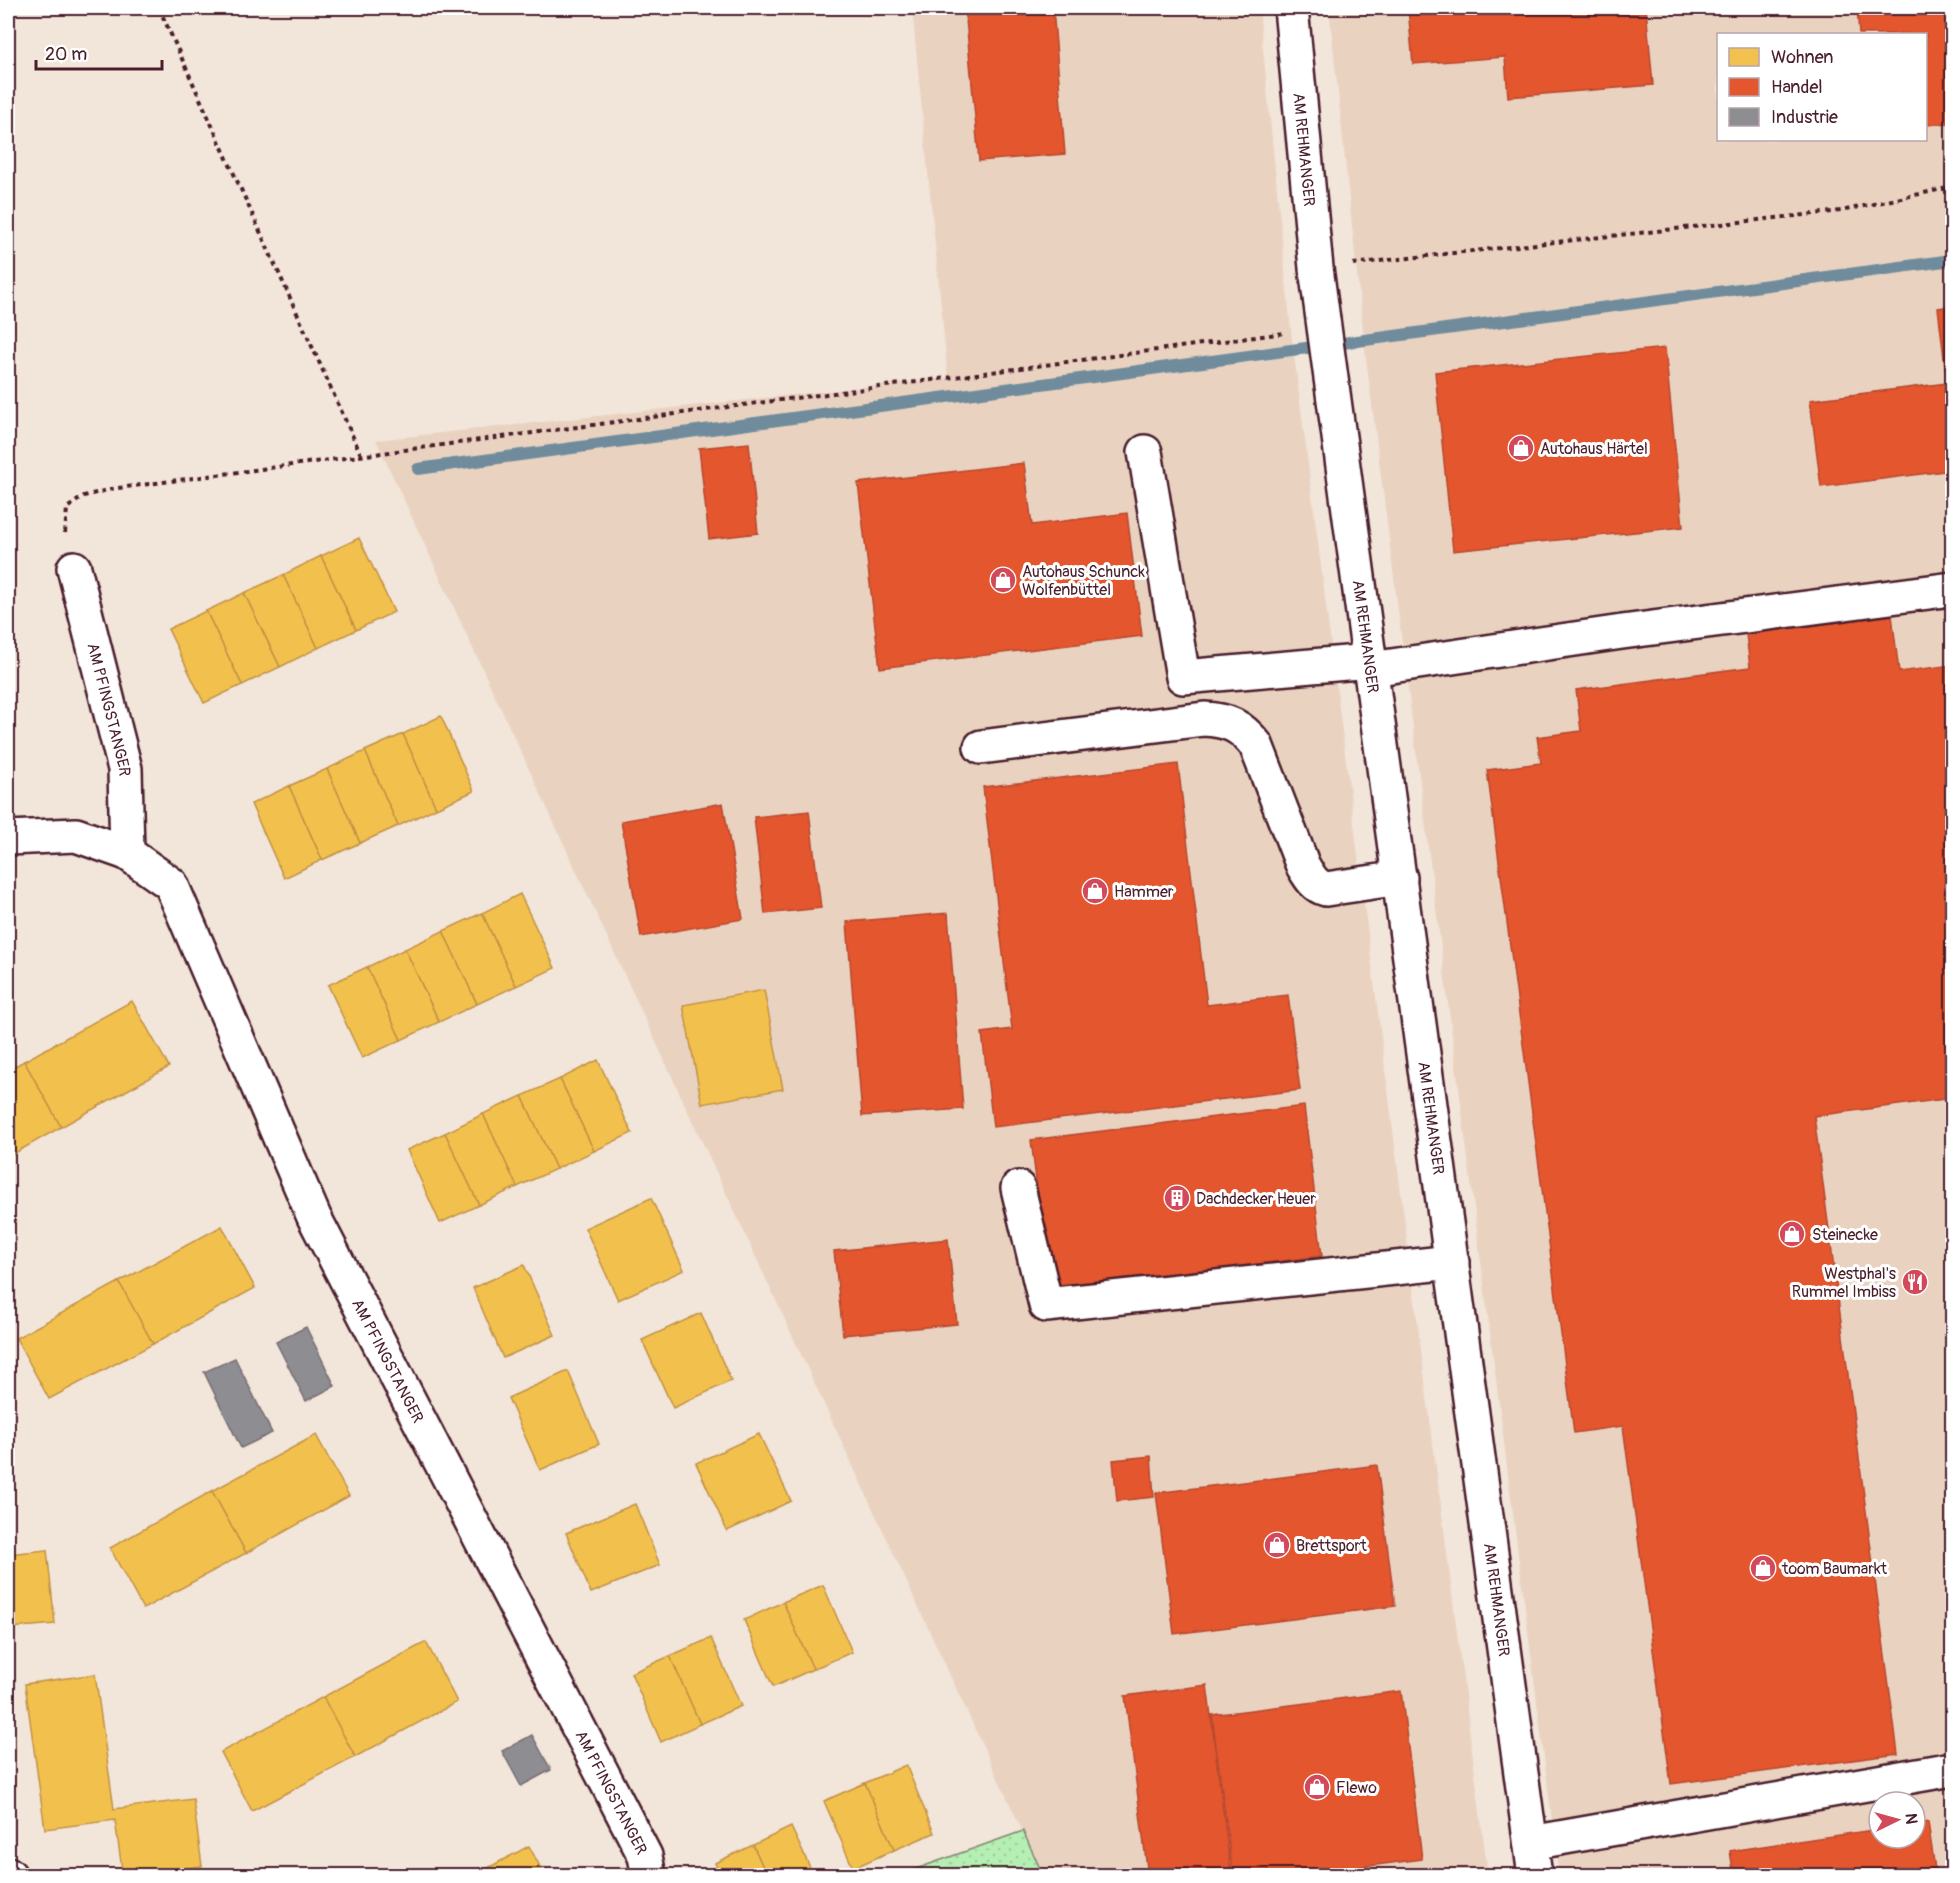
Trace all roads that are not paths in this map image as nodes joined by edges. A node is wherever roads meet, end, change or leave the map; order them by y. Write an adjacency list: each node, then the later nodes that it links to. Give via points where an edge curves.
1 (1291, 8): 5 (street, AM REHMANGER, via 1316,268)
2 (1145, 452): 5 (street, via 1183,677)
3 (74, 568): 8 (street, AM PFINGSTANGER, via 125,769)
4 (1953, 589): 5 (street)
5 (1371, 665): 9 (street, AM REHMANGER)
6 (981, 747): 9 (street, via 1221,720 1246,732 1256,745 1311,880 1326,889)
7 (8, 838): 8 (street, AM PFINGSTANGER, via 76,836)
8 (127, 853): 14 (street, AM PFINGSTANGER, via 171,884 314,1217 645,1856)
9 (1400, 878): 11 (street, AM REHMANGER)
10 (1018, 1188): 11 (street, via 1046,1305)
11 (1452, 1262): 13 (street, AM REHMANGER)
12 (1953, 1769): 13 (street)
13 (1531, 1843): 15 (street, AM REHMANGER)
14 (649, 1875)
15 (1535, 1875)

